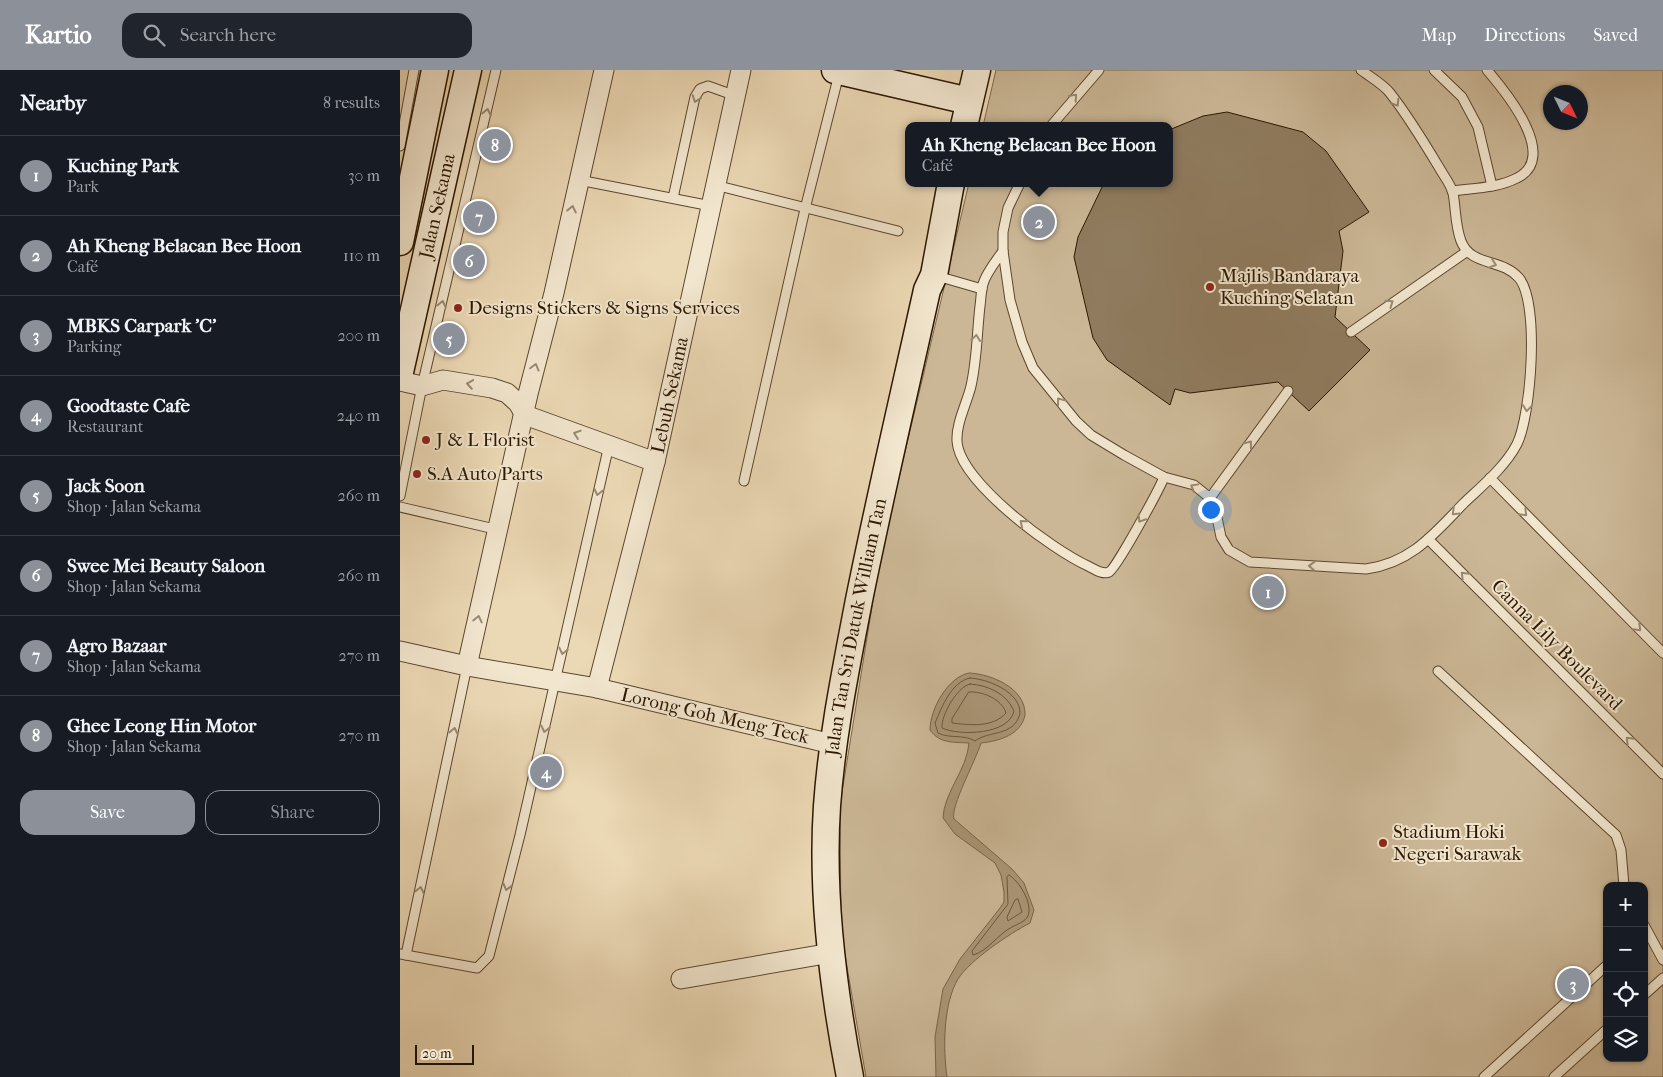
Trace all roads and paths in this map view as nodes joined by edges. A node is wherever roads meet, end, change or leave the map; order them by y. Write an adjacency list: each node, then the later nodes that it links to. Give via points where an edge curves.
1 (414, 70): 18 (lane)
2 (435, 70): 18 (street, Jalan Sekama)
3 (453, 70): 18 (street, via 441,115)
4 (468, 70): 35 (street, Jalan Sekama)
5 (496, 70): 37 (lane, one-way to 5)
6 (604, 70): 19 (street)
7 (741, 70): 14 (street, Lebuh Sekama)
8 (977, 70): 15 (street)
9 (1099, 70): 17 (lane, one-way to 9)
10 (1361, 70): 24 (lane, one-way to 24, via 1390,92)
11 (1434, 70): 21 (lane, via 1462,97 1478,127)
12 (1487, 70): 21 (lane, via 1512,100 1533,149 1530,167 1523,174)
13 (837, 71): 15 (street); 27 (lane)
14 (736, 96): 20 (street, Lebuh Sekama); 25 (lane, one-way to 25, via 708,86 700,89 695,97)
15 (969, 101): 16 (street)
16 (965, 122)
17 (1054, 122)
18 (411, 143): 29 (street, Jalan Sekama)
19 (578, 180): 25 (lane); 39 (street, one-way to 19)
20 (715, 185): 26 (street, Lebuh Sekama); 27 (lane)
21 (1492, 186): 24 (lane)
22 (950, 187): 32 (street, Jalan Tan Sri Datuk William Tan)
23 (1018, 187): 30 (lane, via 1008,208)
24 (1452, 191): 31 (lane, via 1456,224)
25 (673, 198): 26 (lane)
26 (711, 206): 41 (street, Lebuh Sekama)
27 (805, 209): 28 (lane); 44 (lane)
28 (898, 231)
29 (400, 242)
30 (1002, 251): 33 (lane); 42 (lane, one-way to 30, via 1091,435 1034,368 1022,342 1010,300)
31 (1466, 252): 34 (lane, one-way to 31); 43 (lane, one-way to 43, via 1476,259 1499,265 1518,277 1530,308 1530,364 1523,430 1508,458)
32 (934, 275): 33 (lane); 56 (street, Jalan Tan Sri Datuk William Tan, via 927,290 865,571)
33 (982, 289): 42 (lane, one-way to 33, via 1156,496 1109,572 1069,558 1004,507 972,473 960,456 956,440 971,386)
34 (1351, 332)
35 (400, 372)
36 (400, 381): 37 (street)
37 (422, 386): 39 (street, one-way to 37, via 518,403 507,393 492,388 443,380); 45 (lane)
38 (1288, 391): 46 (lane, one-way to 38)
39 (524, 415): 40 (street, one-way to 39); 48 (street)
40 (609, 445): 41 (street); 54 (lane, one-way to 54)
41 (655, 462): 55 (street, Lebuh Sekama)
42 (1164, 477): 46 (lane, one-way to 42, via 1194,485)
43 (1490, 478): 49 (lane, one-way to 49); 51 (lane, one-way to 51)
44 (744, 482)
45 (400, 496)
46 (1210, 498): 49 (lane, one-way to 46, via 1398,561 1383,567 1366,569 1250,562 1229,550 1221,537)
47 (400, 506): 48 (lane)
48 (499, 530): 52 (street, one-way to 48)
49 (1428, 539): 57 (lane, Canna Lily Boulevard, one-way to 49)
50 (400, 651): 52 (street, Lorong Goh Meng Teck)
51 (1663, 653)
52 (467, 666): 54 (street, Lorong Goh Meng Teck); 61 (lane, one-way to 52)
53 (1438, 671): 58 (lane, via 1616,835 1621,850)
54 (556, 681): 55 (street, Lorong Goh Meng Teck); 61 (lane, one-way to 61, via 489,956 477,968)
55 (597, 688): 56 (street, Lorong Goh Meng Teck)
56 (832, 744): 60 (street, Jalan Tan Sri Datuk William Tan, via 826,858)
57 (1663, 774)
58 (1624, 882)
59 (1648, 934): 62 (lane)
60 (831, 953): 65 (street); 68 (street, Jalan Tan Sri Datuk William Tan)
61 (403, 954)
62 (1663, 960)
63 (1603, 969): 69 (lane)
64 (1663, 978): 66 (lane)
65 (681, 979)
66 (1648, 991)
67 (1603, 1033): 70 (lane)
68 (850, 1077)
69 (1484, 1077)
70 (1554, 1077)

